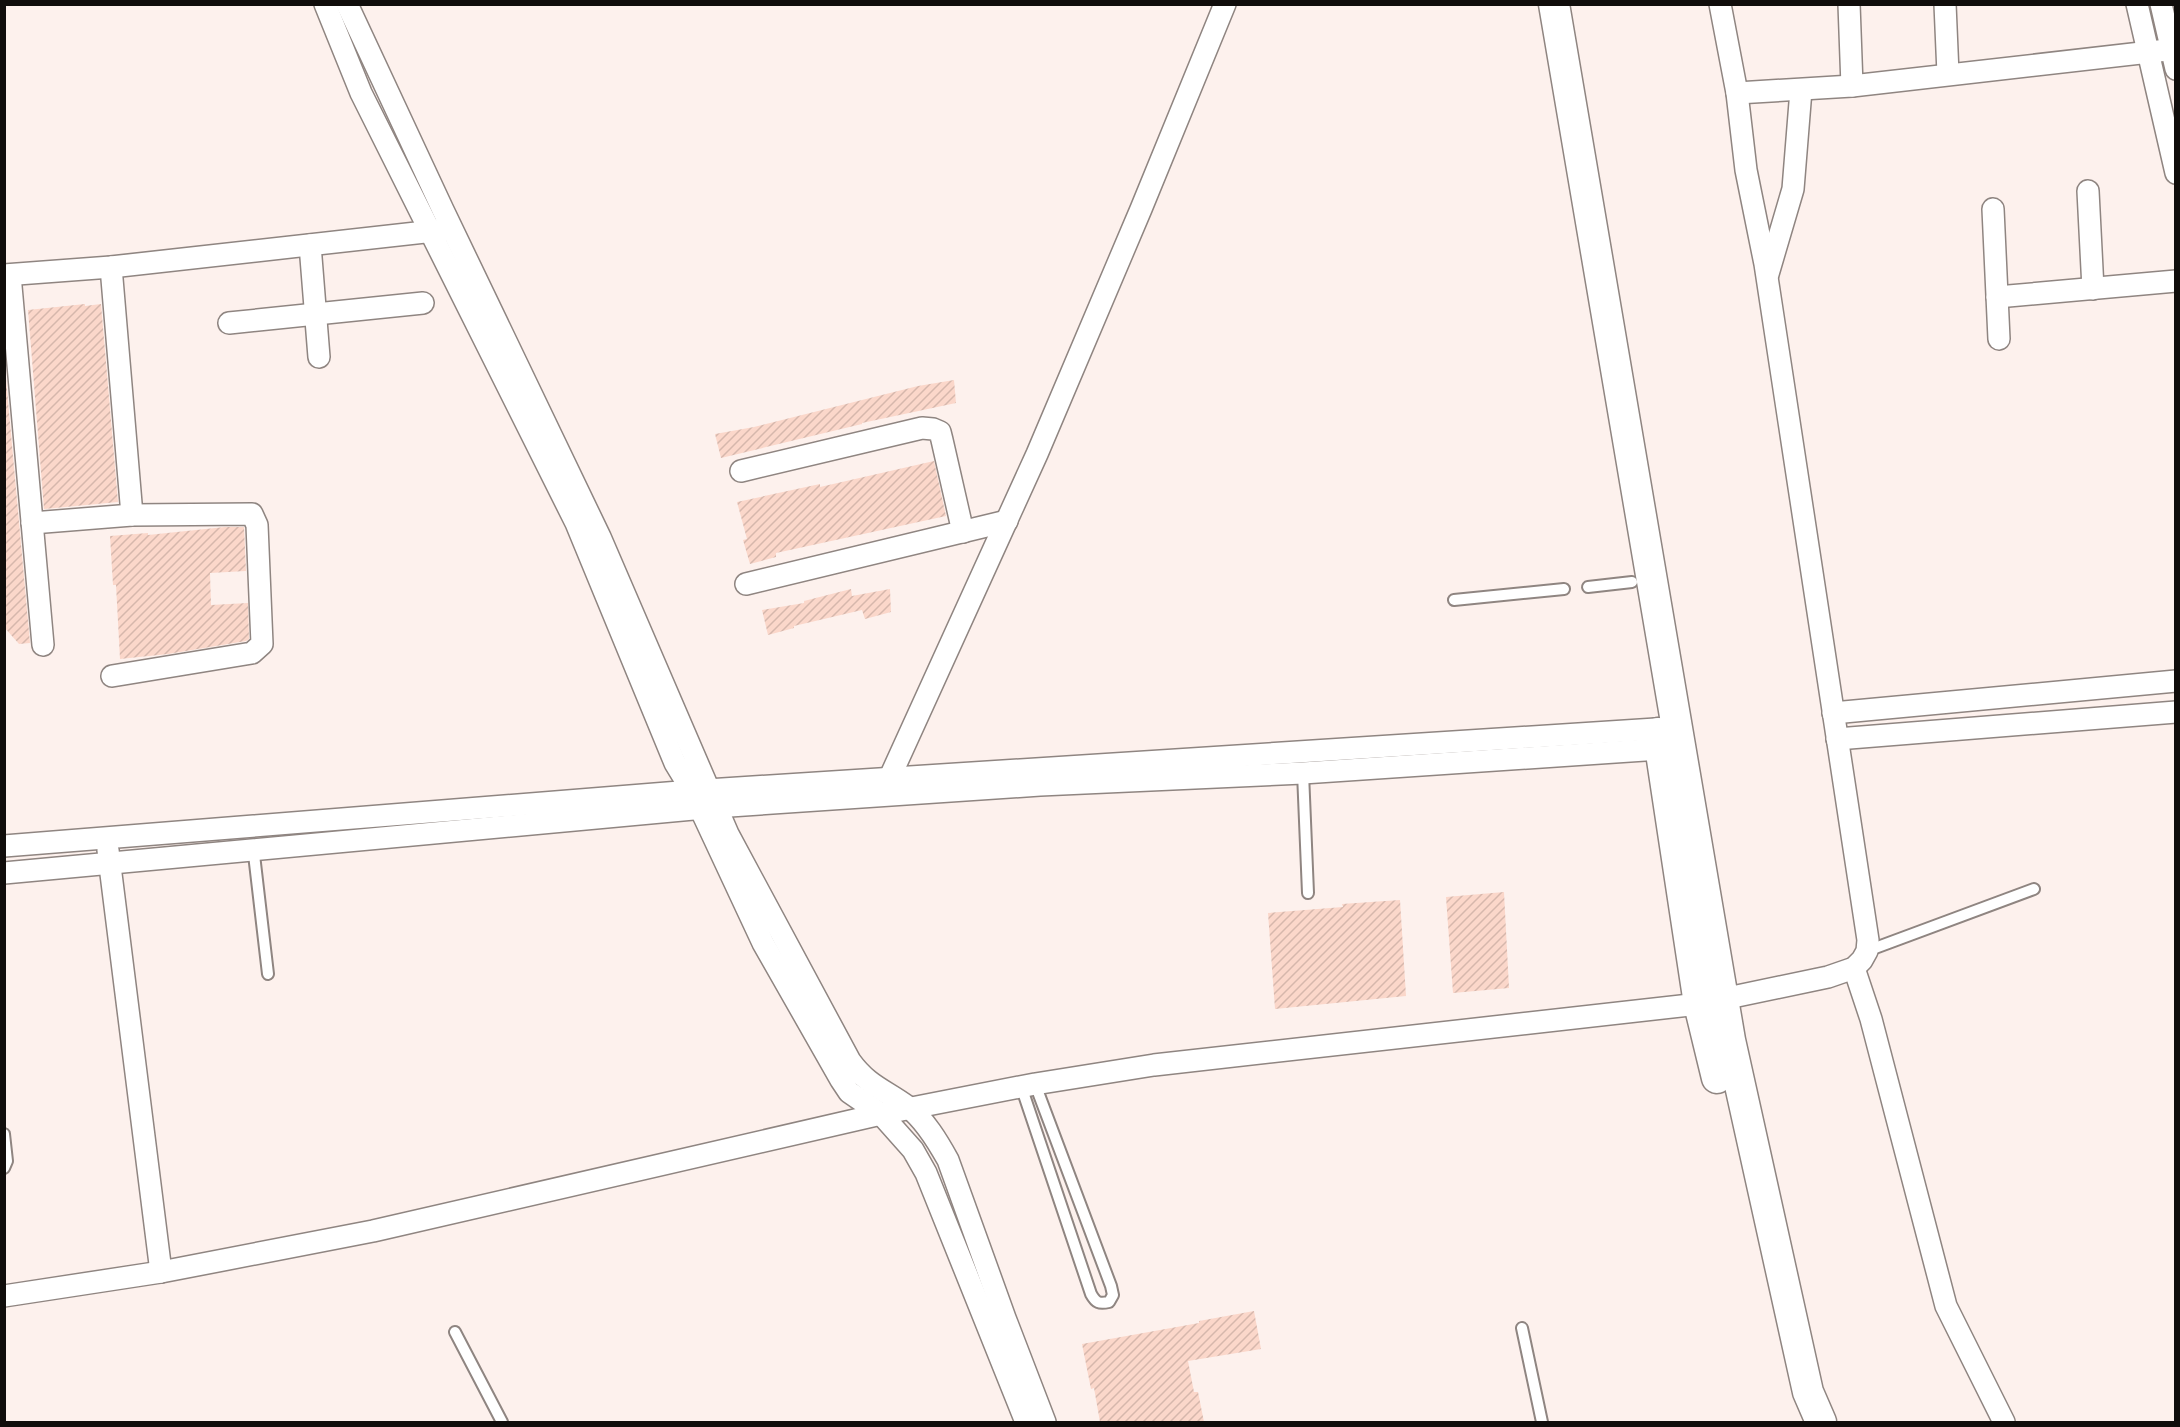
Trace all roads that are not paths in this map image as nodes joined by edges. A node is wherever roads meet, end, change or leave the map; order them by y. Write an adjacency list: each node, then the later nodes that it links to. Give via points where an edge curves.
1 (325, 4): 21 (street, via 361,93)
2 (347, 4): 20 (street)
3 (1225, 4): 36 (street)
4 (1534, 4): 39 (main road)
5 (1554, 4): 49 (main road)
6 (1720, 4): 16 (street)
7 (1849, 4): 14 (street)
8 (1945, 4): 13 (street)
9 (2137, 4): 11 (street)
10 (2161, 4): 12 (street)
11 (2147, 53): 12 (street); 13 (street); 17 (street)
12 (2174, 56)
13 (1948, 74): 14 (street)
14 (1852, 86): 15 (street)
15 (1802, 90): 16 (street); 25 (street, via 1793,189)
16 (1737, 93): 25 (street, via 1746,170)
17 (2175, 173)
18 (2088, 191): 27 (street)
19 (1993, 209): 28 (street)
20 (453, 230): 21 (street); 53 (street, via 600,537)
21 (431, 231): 22 (street); 53 (street, via 576,523 675,763)
22 (310, 244): 23 (street); 30 (street)
23 (111, 267): 24 (street); 35 (street)
24 (7, 275): 37 (street)
25 (1767, 281): 48 (street)
26 (2175, 281): 27 (street)
27 (2093, 289): 28 (street)
28 (1997, 297): 32 (street)
29 (423, 303): 30 (street)
30 (316, 314): 31 (street); 33 (street)
31 (229, 323)
32 (1999, 339)
33 (320, 357)
34 (741, 471): 38 (street, via 922,428 933,429 940,432)
35 (132, 515): 37 (street); 45 (street, via 252,514 257,525 262,644 252,653)
36 (1007, 521): 38 (street); 52 (street)
37 (32, 523): 44 (street)
38 (963, 532): 40 (street)
39 (1632, 582): 41 (lane); 49 (main road)
40 (746, 584)
41 (1588, 586)
42 (1564, 589): 43 (lane)
43 (1454, 600)
44 (43, 645)
45 (112, 676)
46 (2175, 681): 48 (street)
47 (2175, 712): 50 (street)
48 (1833, 713): 50 (street)
49 (1669, 738): 51 (street); 52 (street); 65 (main road)
50 (1837, 740): 62 (street)
51 (1303, 773): 52 (street, via 1040,785); 61 (lane)
52 (886, 787): 53 (street)
53 (704, 799): 54 (street); 57 (street); 67 (street, via 850,1061 874,1086); 68 (street, via 763,943 849,1092)
54 (252, 826): 55 (street); 57 (lane)
55 (106, 838): 56 (street); 58 (street)
56 (4, 846)
57 (254, 850): 58 (street); 64 (lane)
58 (109, 864): 59 (street); 71 (street)
59 (4, 873)
60 (2034, 889): 62 (lane)
61 (1308, 893)
62 (1867, 951): 63 (street)
63 (1854, 968): 65 (street); 81 (street, via 1871,1019 1946,1306)
64 (268, 974)
65 (1711, 1001): 66 (street, via 1165,1064); 79 (main road, via 1789,1398); 80 (main road, via 1732,1052 1808,1392)
66 (1028, 1085): 66 (lane, via 1111,1286 1113,1295 1109,1302 1101,1304 1090,1294); 67 (street)
67 (910, 1108): 68 (street); 77 (street, via 948,1160)
68 (881, 1114): 71 (street, via 373,1231); 76 (street, via 914,1150 926,1173)
69 (4, 1134): 70 (lane)
70 (4, 1168)
71 (161, 1272): 72 (street)
72 (4, 1296)
73 (1522, 1328): 78 (lane)
74 (455, 1332): 75 (lane)
75 (502, 1422)
76 (1026, 1422)
77 (1045, 1422)
78 (1542, 1422)
79 (1798, 1422)
80 (1821, 1422)
81 (2004, 1422)

